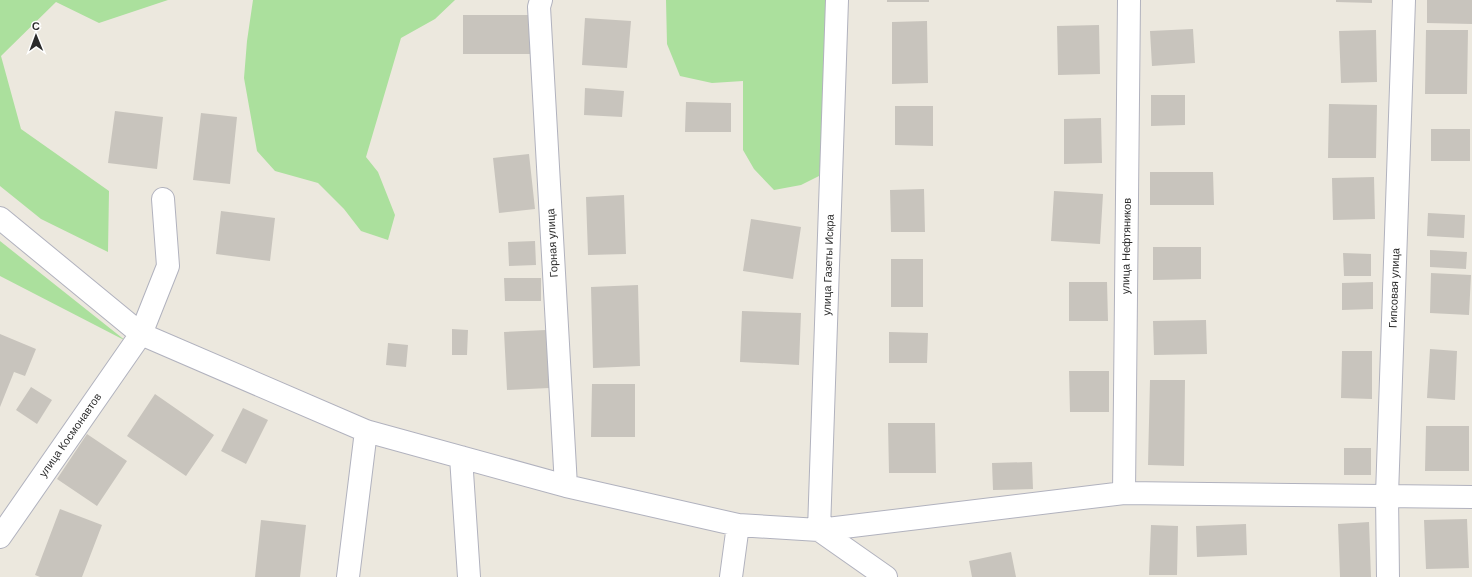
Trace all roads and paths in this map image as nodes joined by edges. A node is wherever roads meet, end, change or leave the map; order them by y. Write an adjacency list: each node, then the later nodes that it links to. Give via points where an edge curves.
1 (541, 0): 10 (street, Горная улица, via 539,14)
2 (837, 0): 15 (street, улица Газеты Искра)
3 (1129, 0): 11 (street, улица Нефтяников)
4 (1404, 0): 12 (street, Гипсовая улица)
5 (163, 199): 7 (street, улица Космонавтов, via 168,266)
6 (0, 218): 7 (street)
7 (140, 334): 8 (street); 16 (street, улица Космонавтов)
8 (366, 431): 9 (street); 17 (street)
9 (461, 457): 10 (street); 18 (street)
10 (566, 486): 14 (street)
11 (1124, 493): 12 (street); 15 (street)
12 (1387, 495): 13 (street); 21 (street, Гипсовая улица)
13 (1472, 497)
14 (738, 525): 15 (street); 19 (street)
15 (819, 530): 20 (street)
16 (0, 536)
17 (348, 577)
18 (469, 577)
19 (731, 577)
20 (886, 577)
21 (1388, 577)

